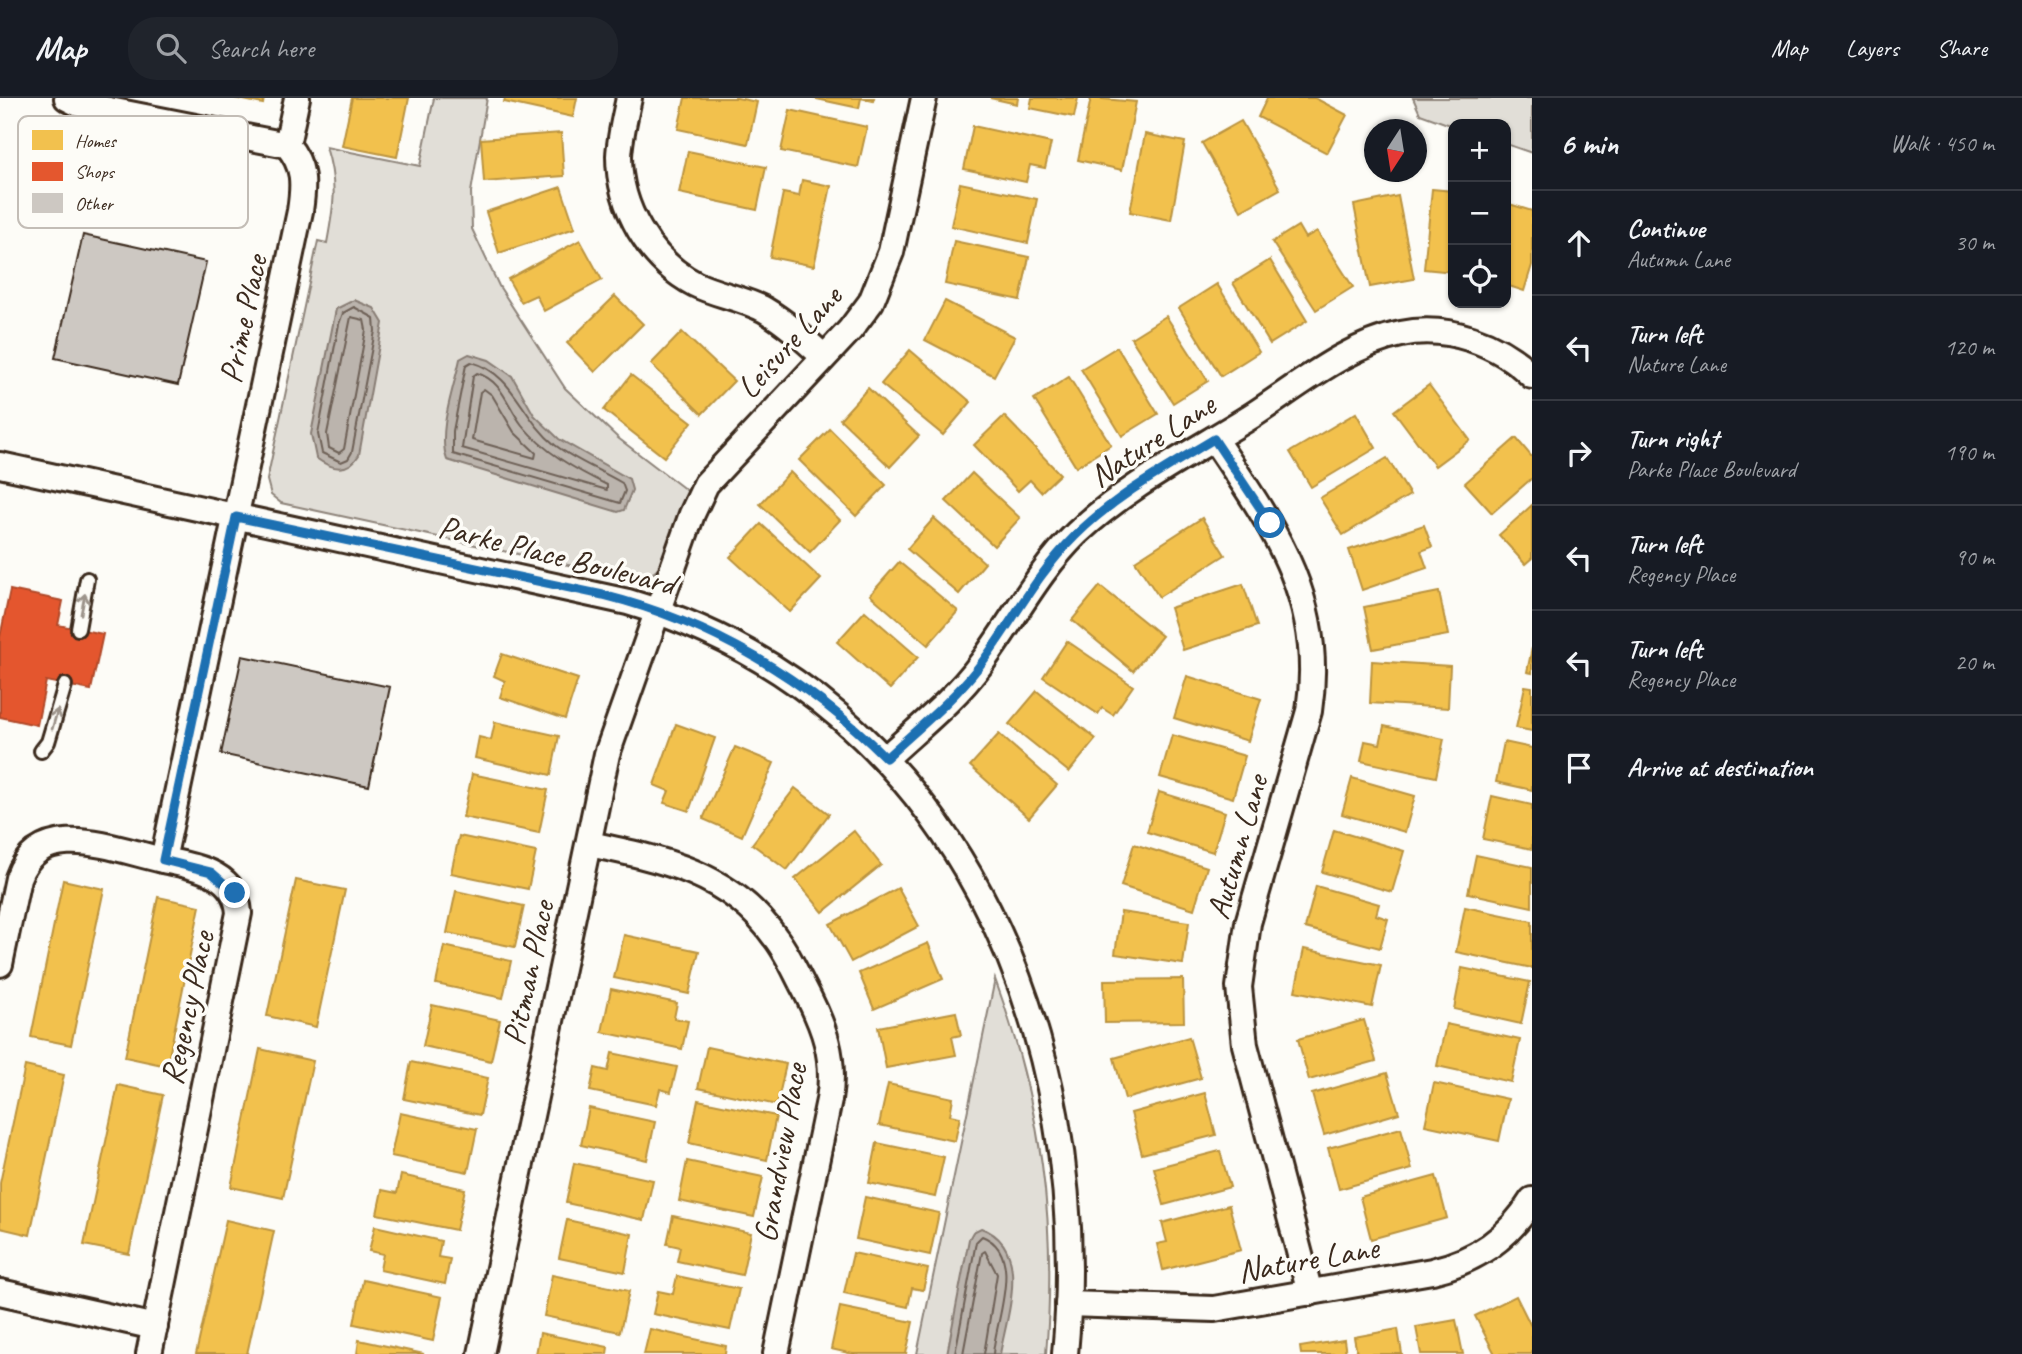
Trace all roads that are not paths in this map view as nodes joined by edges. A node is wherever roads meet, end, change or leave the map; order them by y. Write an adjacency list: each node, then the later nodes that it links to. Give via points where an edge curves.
1 (67, 98): 5 (street)
2 (297, 98): 7 (street)
3 (629, 98): 8 (street, via 620,168 632,215 646,240 683,277 761,309)
4 (924, 98): 8 (street, Leisure Lane, via 884,273 865,310)
5 (140, 116)
6 (248, 137): 7 (street)
7 (287, 145): 12 (street, Prime Place, via 304,174 300,211)
8 (824, 357): 14 (street, Leisure Lane, via 706,484)
9 (1532, 376): 10 (street, Nature Lane, via 1496,350 1470,339 1443,332 1403,333 1360,348)
10 (1214, 439): 18 (street, Nature Lane, via 1125,495 1077,534 1035,582 969,678); 24 (street, Autumn Lane, via 1289,559 1311,636 1310,711 1248,923 1239,987 1245,1045)
11 (0, 465): 12 (street, Parke Place Boulevard)
12 (236, 517): 14 (street, Parke Place Boulevard, via 603,595); 20 (street)
13 (88, 579): 15 (lane, one-way to 13)
14 (658, 611): 18 (street, Parke Place Boulevard, via 773,667 838,714); 19 (street, Pitman Place, via 611,739)
15 (78, 629)
16 (65, 685): 17 (lane, one-way to 16, via 48,742)
17 (41, 751)
18 (886, 758): 25 (street, Parke Place Boulevard, via 958,853 991,914 1023,995 1060,1147 1068,1226)
19 (589, 844): 28 (street, Pitman Place); 29 (street, Grandview Place, via 690,868 742,900 776,937 828,1040 832,1071 827,1114)
20 (163, 860): 21 (street, Regency Place, via 70,841 49,842 38,848 18,878); 26 (street, Regency Place, via 202,868 221,878 235,893 239,913)
21 (0, 964)
22 (1532, 1200): 24 (street, Nature Lane, via 1509,1230 1473,1258 1432,1271)
23 (0, 1292): 26 (street)
24 (1310, 1293): 25 (street, Nature Lane, via 1196,1310)
25 (1068, 1304): 30 (street, Parke Place Boulevard)
26 (155, 1327): 27 (street, Regency Place)
27 (149, 1354)
28 (481, 1354)
29 (776, 1354)
30 (1065, 1354)

